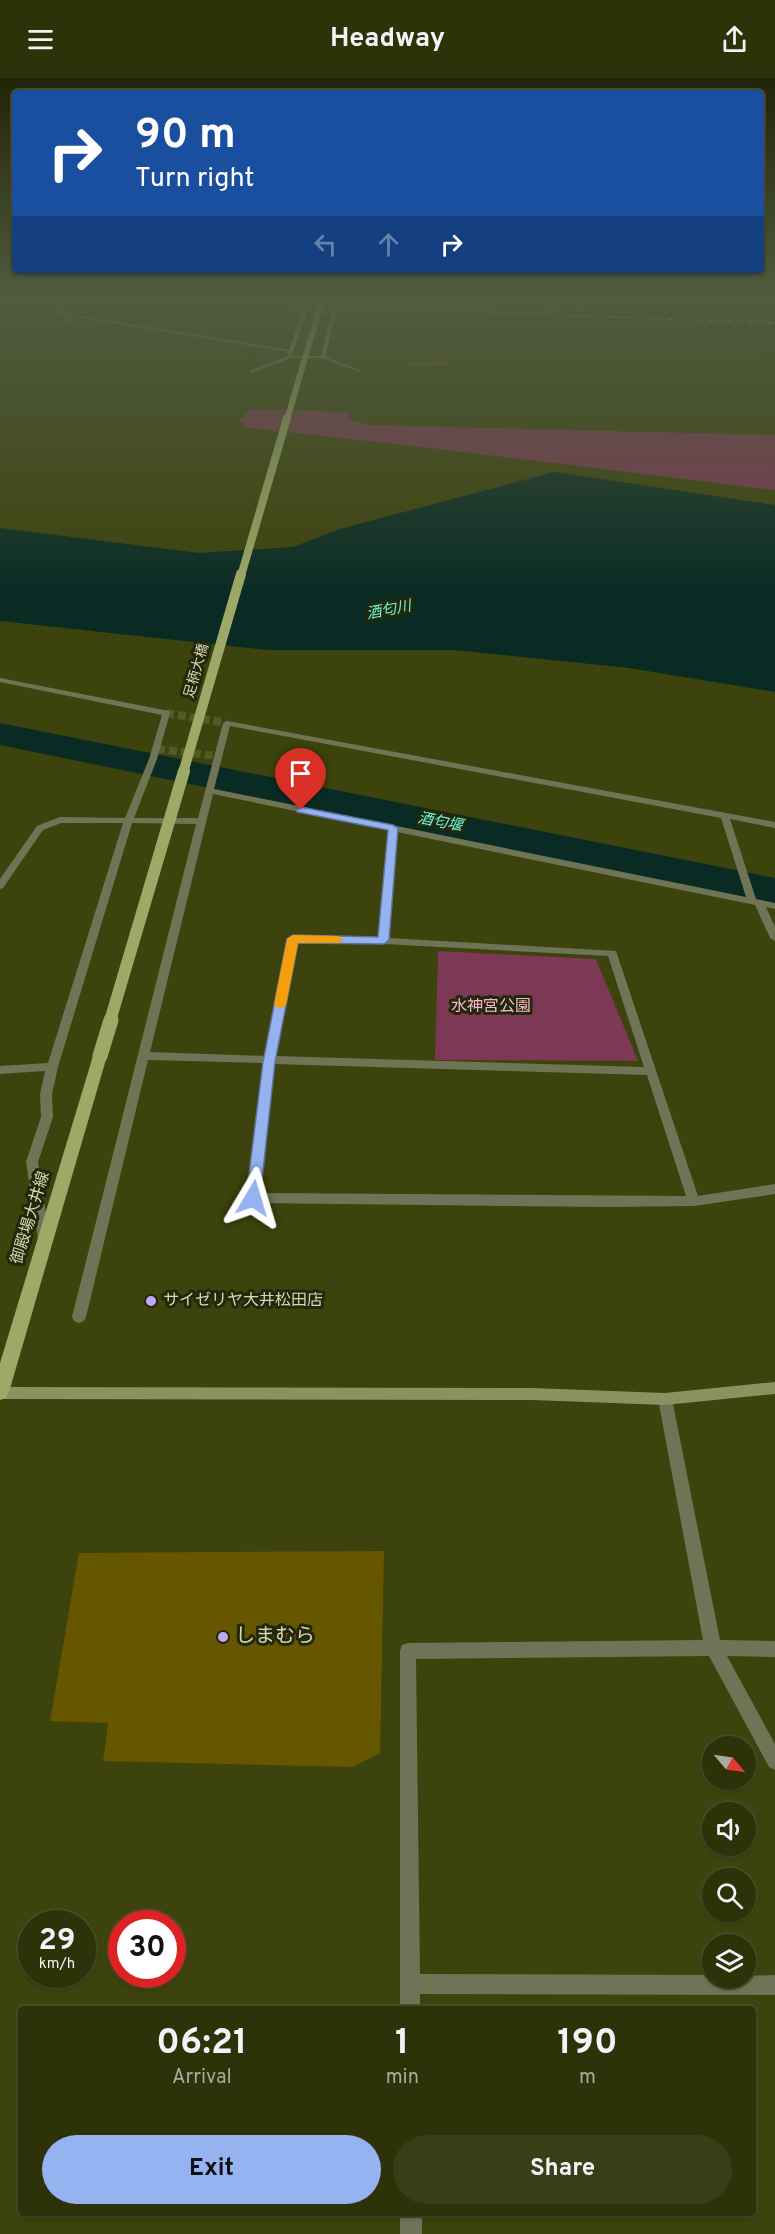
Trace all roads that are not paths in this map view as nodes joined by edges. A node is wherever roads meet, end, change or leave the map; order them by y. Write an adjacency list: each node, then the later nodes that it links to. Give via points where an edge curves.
1 (293, 397): 14 (main road, 足柄大橋, bridge)
2 (0, 680): 5 (street, via 166,713)
3 (210, 787): 4 (street, via 227,723); 6 (street); 8 (street)
4 (724, 814): 7 (street); 10 (street)
5 (129, 819): 6 (street); 9 (street, via 60,820 40,828); 17 (street)
6 (200, 820): 15 (street)
7 (775, 825)
8 (393, 828): 10 (street); 13 (street)
9 (0, 886)
10 (753, 898): 11 (street); 12 (street)
11 (775, 906)
12 (775, 939)
13 (384, 940): 16 (street, via 293,939); 19 (street, via 612,953)
14 (100, 1056): 22 (main road, 御殿場大井線)
15 (142, 1056): 16 (street); 23 (street)
16 (269, 1062): 19 (street); 21 (street, via 253,1198)
17 (52, 1067): 18 (street); 22 (street, via 46,1094 47,1117 32,1162)
18 (0, 1070)
19 (651, 1071): 21 (street)
20 (775, 1189): 21 (street)
21 (694, 1201)
22 (44, 1242): 25 (main road, 御殿場大井線)
23 (79, 1317)
24 (775, 1388): 26 (street)
25 (0, 1392): 26 (street, via 532,1394)
26 (665, 1399): 27 (street)
27 (713, 1648): 28 (street); 29 (street); 30 (street, via 408,1651)
28 (775, 1649)
29 (775, 1761)
30 (410, 1984): 31 (street); 32 (street)
31 (775, 1985)
32 (410, 2006)
33 (411, 2216): 34 (street)
34 (411, 2234)

